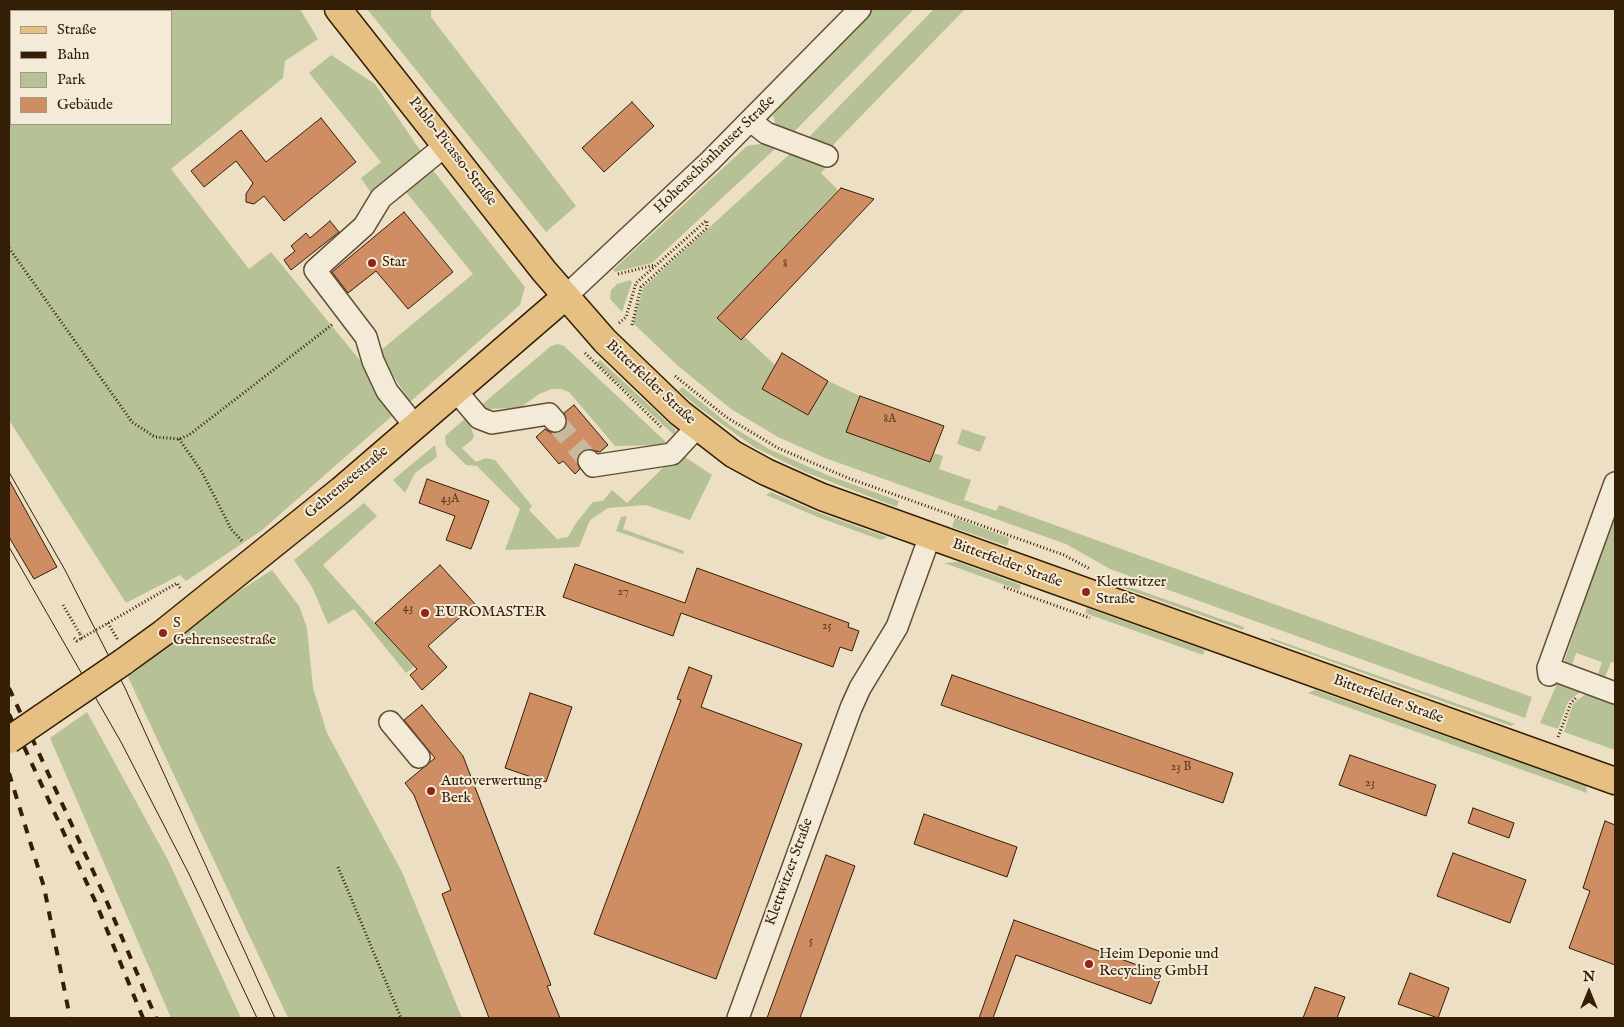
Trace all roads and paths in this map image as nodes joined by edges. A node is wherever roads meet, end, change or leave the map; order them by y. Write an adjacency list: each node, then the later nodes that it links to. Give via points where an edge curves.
1 (338, 9): 4 (main road, Pablo-Picasso-Straße)
2 (860, 9): 3 (street, Hohenschönhauser Straße)
3 (751, 121): 5 (street, via 766,133); 9 (street, Hohenschönhauser Straße)
4 (446, 145): 9 (main road, Pablo-Picasso-Straße); 10 (street, via 382,198 364,226 315,270)
5 (827, 156)
6 (9, 248): 18 (path, via 132,422 155,437)
7 (656, 264): 8 (path); 11 (path, via 707,220 707,228 641,287); 12 (path, via 636,283 626,317 619,323)
8 (613, 275)
9 (566, 296): 14 (main road, Gehrenseestraße); 17 (main road, Bitterfelder Straße, via 662,398)
10 (348, 313): 16 (street, via 366,337 373,362 387,391); 18 (path, via 189,435)
11 (632, 324)
12 (625, 329)
13 (669, 372): 23 (path, via 726,417 767,443 823,468)
14 (456, 392): 15 (street, via 479,418 492,423 549,414); 16 (main road, Gehrenseestraße)
15 (555, 421)
16 (415, 426): 32 (main road, Gehrenseestraße, via 163,633)
17 (697, 427): 19 (street, via 672,454 593,466); 22 (main road, Bitterfelder Straße, via 733,454 787,482)
18 (179, 439): 25 (path, via 202,472 231,529)
19 (589, 461)
20 (1615, 482): 33 (street, via 1548,672)
21 (1017, 531): 23 (path)
22 (930, 536): 39 (main road, Bitterfelder Straße); 42 (street, Klettwitzer Straße, via 896,627 851,708)
23 (1015, 538): 24 (path); 26 (path, via 1064,555)
24 (1013, 543)
25 (248, 547)
26 (1093, 570)
27 (180, 588): 29 (path, bridge, via 177,583)
28 (63, 605): 30 (path)
29 (108, 623): 30 (path, bridge); 32 (path)
30 (81, 636): 31 (path, via 77,641)
31 (74, 638)
32 (120, 650): 37 (main road, Gehrenseestraße, bridge)
33 (1615, 693)
34 (1568, 710): 36 (path)
35 (390, 722): 38 (street)
36 (1558, 737)
37 (9, 740)
38 (420, 757)
39 (1615, 781)
40 (338, 867): 41 (path)
41 (401, 1018)
42 (738, 1018)

